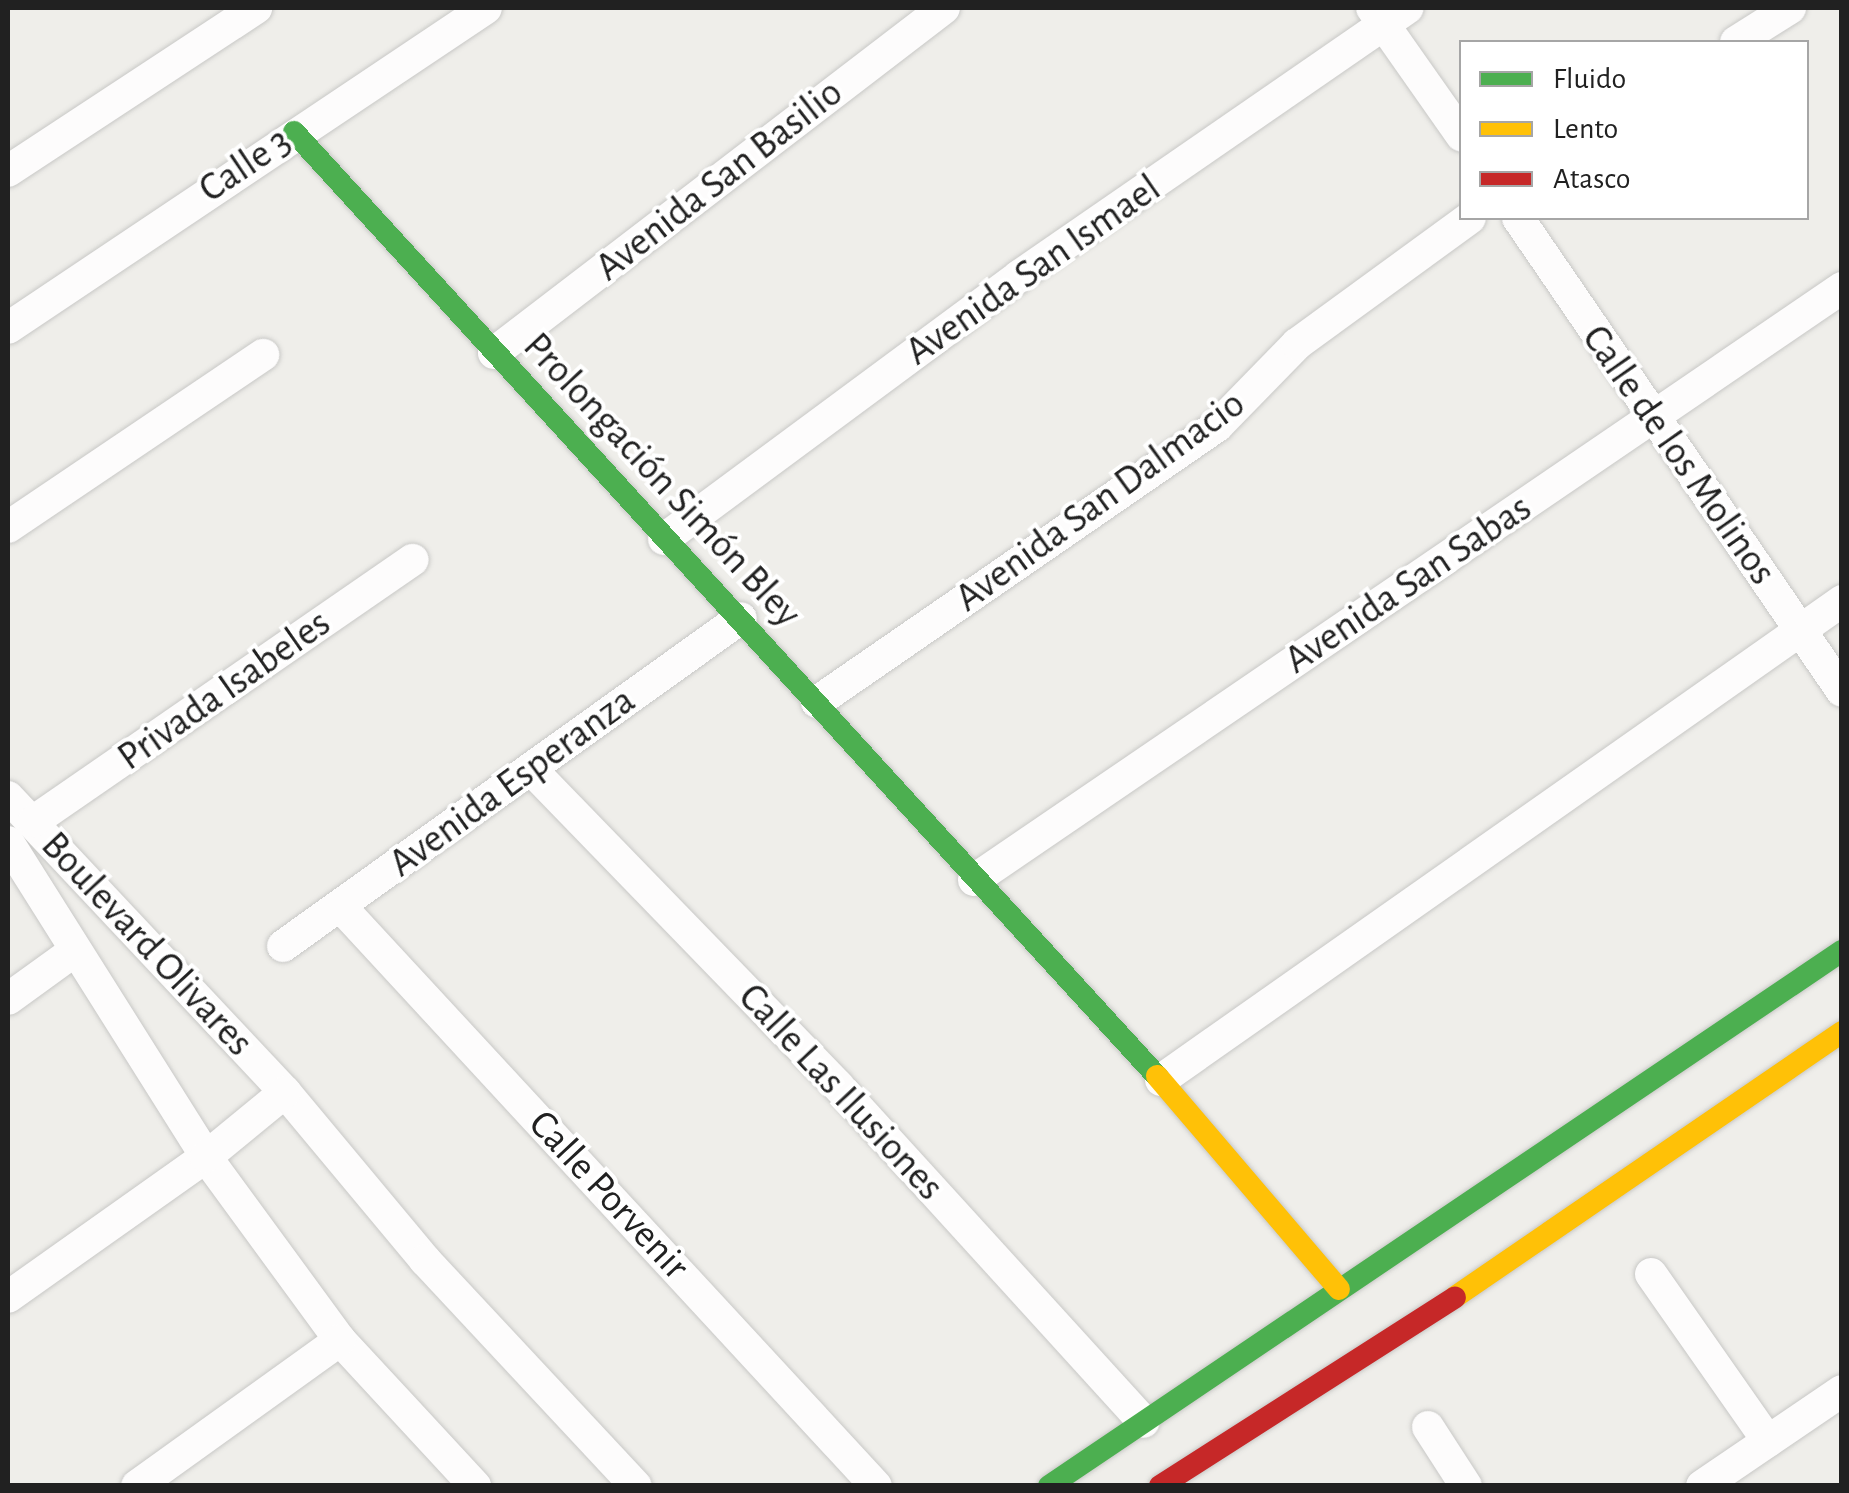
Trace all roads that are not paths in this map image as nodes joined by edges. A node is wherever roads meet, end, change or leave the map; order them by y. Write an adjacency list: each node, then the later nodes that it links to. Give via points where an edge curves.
1 (256, 8): 9 (street)
2 (486, 8): 8 (street, Calle 3)
3 (944, 8): 14 (street, Avenida San Basilio)
4 (1790, 8): 6 (street)
5 (1388, 13): 7 (street); 18 (street, Avenida San Ismael)
6 (1739, 40)
7 (1459, 131)
8 (294, 132): 13 (street, Calle 3); 14 (street, Prolongación Simón Bley)
9 (8, 172)
10 (1467, 220): 24 (street, Avenida San Dalmacio, via 1297,344 1217,426)
11 (1519, 220): 16 (street, Calle de los Molinos)
12 (1842, 288): 16 (street, Avenida San Sabas)
13 (8, 328)
14 (494, 354): 18 (street, Prolongación Simón Bley)
15 (263, 355): 17 (street)
16 (1652, 418): 22 (street, Calle de los Molinos); 29 (street, Avenida San Sabas)
17 (8, 527)
18 (664, 539): 21 (street, Prolongación Simón Bley)
19 (413, 560): 27 (street, Privada Isabeles)
20 (1842, 601): 22 (street)
21 (741, 618): 24 (street, Prolongación Simón Bley); 25 (street, Avenida Esperanza)
22 (1800, 629): 23 (street, Calle de los Molinos); 36 (street)
23 (1842, 692)
24 (816, 702): 29 (street, Prolongación Simón Bley)
25 (530, 769): 30 (street, Avenida Esperanza); 44 (street, Calle Las Ilusiones, via 838,1086)
26 (8, 797): 27 (street, Boulevard Olivares)
27 (34, 821): 37 (street, Boulevard Olivares)
28 (8, 842): 33 (street, Boulevard Olivares)
29 (974, 880): 36 (street, Prolongación Simón Bley)
30 (340, 907): 31 (street, Avenida Esperanza); 50 (street, Calle Porvenir)
31 (283, 946)
32 (1842, 951): 40 (street, via 1817,978)
33 (73, 952): 34 (street); 38 (street, Boulevard Olivares)
34 (8, 999)
35 (1842, 1032): 52 (street, via 1402,1334)
36 (1161, 1080): 40 (street, Prolongación Simón Bley)
37 (285, 1092): 38 (street); 49 (street, Boulevard Olivares, via 425,1260)
38 (206, 1157): 41 (street); 42 (street, Boulevard Olivares)
39 (1652, 1274): 46 (street)
40 (1339, 1290): 44 (street)
41 (8, 1298)
42 (340, 1340): 47 (street); 48 (street, Boulevard Olivares)
43 (1842, 1391): 46 (street)
44 (1144, 1422): 51 (street)
45 (1428, 1427): 53 (street)
46 (1768, 1440): 54 (street)
47 (137, 1486)
48 (475, 1486)
49 (636, 1486)
50 (876, 1486)
51 (1049, 1486)
52 (1160, 1486)
53 (1466, 1486)
54 (1702, 1486)

